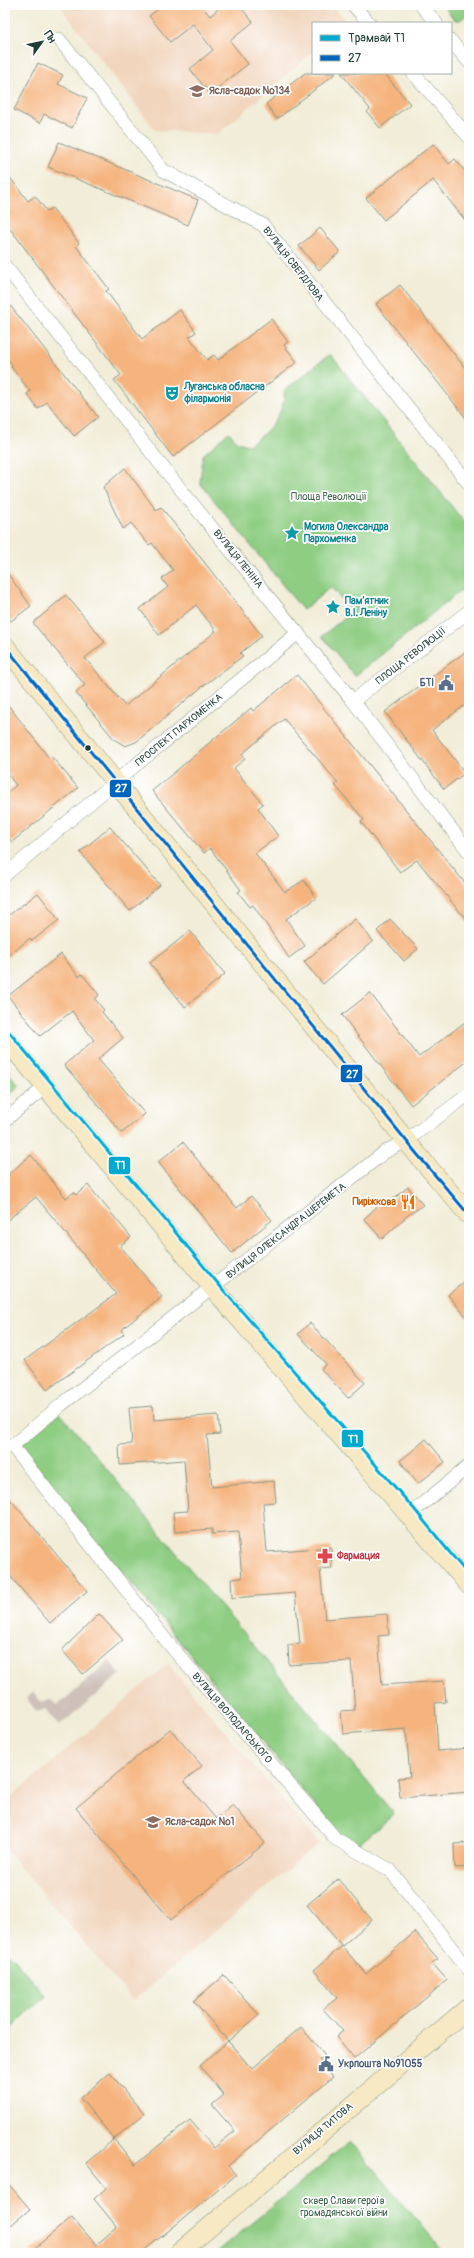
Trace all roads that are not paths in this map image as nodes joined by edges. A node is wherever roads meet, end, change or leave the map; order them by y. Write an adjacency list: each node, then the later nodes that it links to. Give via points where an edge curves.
1 (353, 5): 3 (street)
2 (421, 5): 4 (street)
3 (368, 22)
4 (435, 22)
5 (59, 39): 12 (street, ВУЛИЦЯ СВЕРДЛОВА, via 163,170 263,225)
6 (452, 42): 7 (street)
7 (469, 62)
8 (414, 74): 9 (street)
9 (469, 137)
10 (5, 266): 11 (street, ВУЛИЦЯ ЛЕНІНА)
11 (9, 281): 14 (street, ВУЛИЦЯ ЛЕНІНА)
12 (469, 484)
13 (469, 611): 16 (street, ПЛОЩА РЕВОЛЮЦІЇ)
14 (298, 633): 16 (street, ВУЛИЦЯ ЛЕНІНА); 17 (street, ПРОСПЕКТ ПАРХОМЕНКА)
15 (5, 646): 17 (main road)
16 (353, 702): 18 (street, ВУЛИЦЯ ЛЕНІНА)
17 (115, 782): 19 (street, ПРОСПЕКТ ПАРХОМЕНКА); 24 (main road)
18 (469, 852)
19 (5, 875)
20 (5, 1038): 21 (main road)
21 (49, 1090): 23 (street, via 39,1092); 26 (main road)
22 (469, 1094): 24 (street, ВУЛИЦЯ ОЛЕКСАНДРА ШЕРЕМЕТА)
23 (5, 1120)
24 (407, 1140): 25 (main road); 26 (street, ВУЛИЦЯ ОЛЕКСАНДРА ШЕРЕМЕТА, via 385,1152)
25 (469, 1215)
26 (213, 1288): 27 (street, ВУЛИЦЯ ОЛЕКСАНДРА ШЕРЕМЕТА); 29 (main road)
27 (12, 1446): 31 (street, ВУЛИЦЯ ВОЛОДАРСЬКОГО, via 169,1644 336,1839 390,1870)
28 (469, 1466): 29 (street)
29 (410, 1514): 30 (main road)
30 (469, 1585)
31 (469, 1970)
32 (469, 2007): 33 (main road, ВУЛИЦЯ ТИТОВА)
33 (179, 2253)

